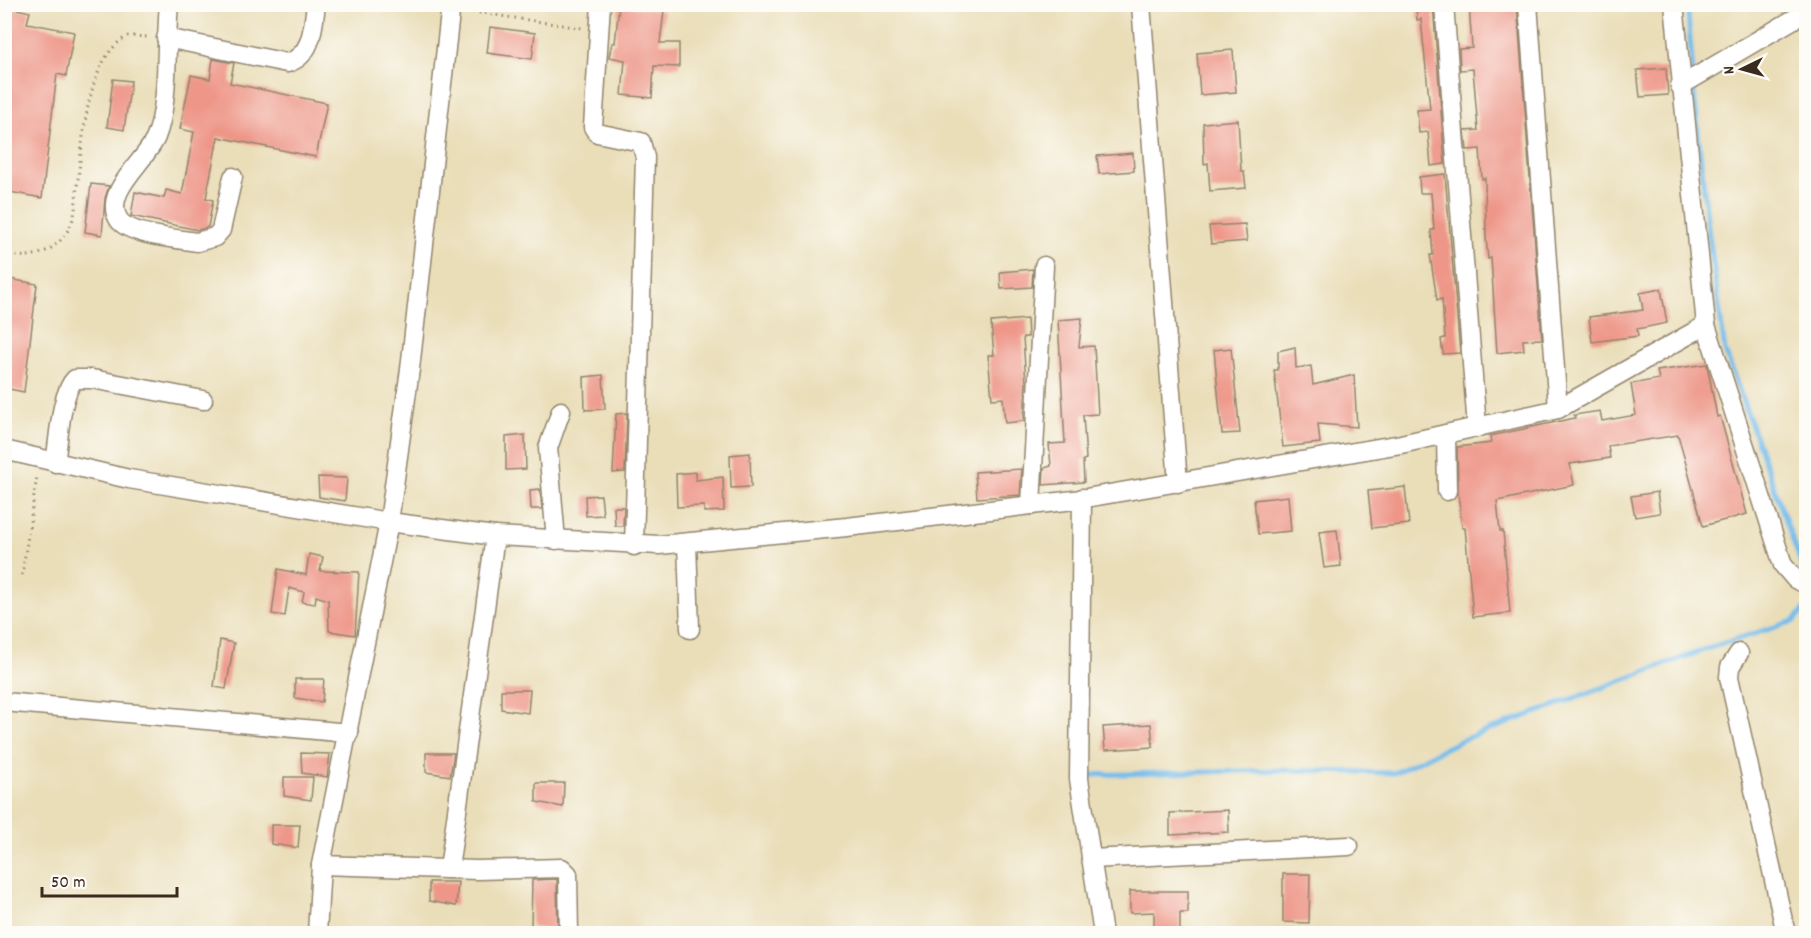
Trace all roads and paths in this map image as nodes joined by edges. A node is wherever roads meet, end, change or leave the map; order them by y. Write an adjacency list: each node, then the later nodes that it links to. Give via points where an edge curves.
1 (169, 4): 11 (street)
2 (316, 4): 11 (street, via 308,44 299,57 287,63)
3 (601, 4): 10 (street)
4 (1141, 4): 24 (street)
5 (1444, 4): 20 (street)
6 (1528, 4): 18 (street)
7 (1674, 4): 12 (street)
8 (451, 6): 10 (path, via 574,29); 28 (street, via 410,369)
9 (1806, 12): 12 (street)
10 (599, 28): 32 (street, via 593,128 597,133 641,142 645,158)
11 (166, 38): 13 (street, via 156,136 117,195 119,220 132,230 206,241 221,230); 14 (path, via 128,36 108,54 89,100 73,218 61,240 43,255)
12 (1680, 86): 16 (street)
13 (233, 177)
14 (4, 254)
15 (1044, 266): 27 (street)
16 (1706, 325): 18 (street); 34 (street, via 1784,565 1795,579)
17 (203, 400): 23 (street, via 75,379 65,397)
18 (1558, 409): 20 (street)
19 (561, 411): 30 (street, via 548,448)
20 (1477, 428): 21 (street)
21 (1446, 434): 24 (street); 25 (street)
22 (4, 450): 23 (street)
23 (48, 461): 28 (street, via 198,492); 33 (path)
24 (1178, 483): 26 (street)
25 (1447, 491)
26 (1082, 498): 27 (street); 40 (street, via 1078,755)
27 (1031, 505): 31 (street)
28 (388, 522): 29 (street); 38 (street)
29 (495, 536): 30 (street); 42 (street)
30 (556, 540): 32 (street)
31 (687, 543): 32 (street); 35 (street)
32 (634, 546)
33 (22, 576)
34 (1806, 584)
35 (690, 629)
36 (1739, 653): 46 (street, via 1729,676)
37 (4, 702): 38 (street)
38 (351, 721): 41 (street)
39 (1349, 846): 40 (street)
40 (1091, 860): 45 (street)
41 (321, 865): 42 (street); 43 (street)
42 (449, 869): 44 (street, via 565,869 570,898)
43 (317, 933)
44 (569, 933)
45 (1103, 933)
46 (1786, 933)

